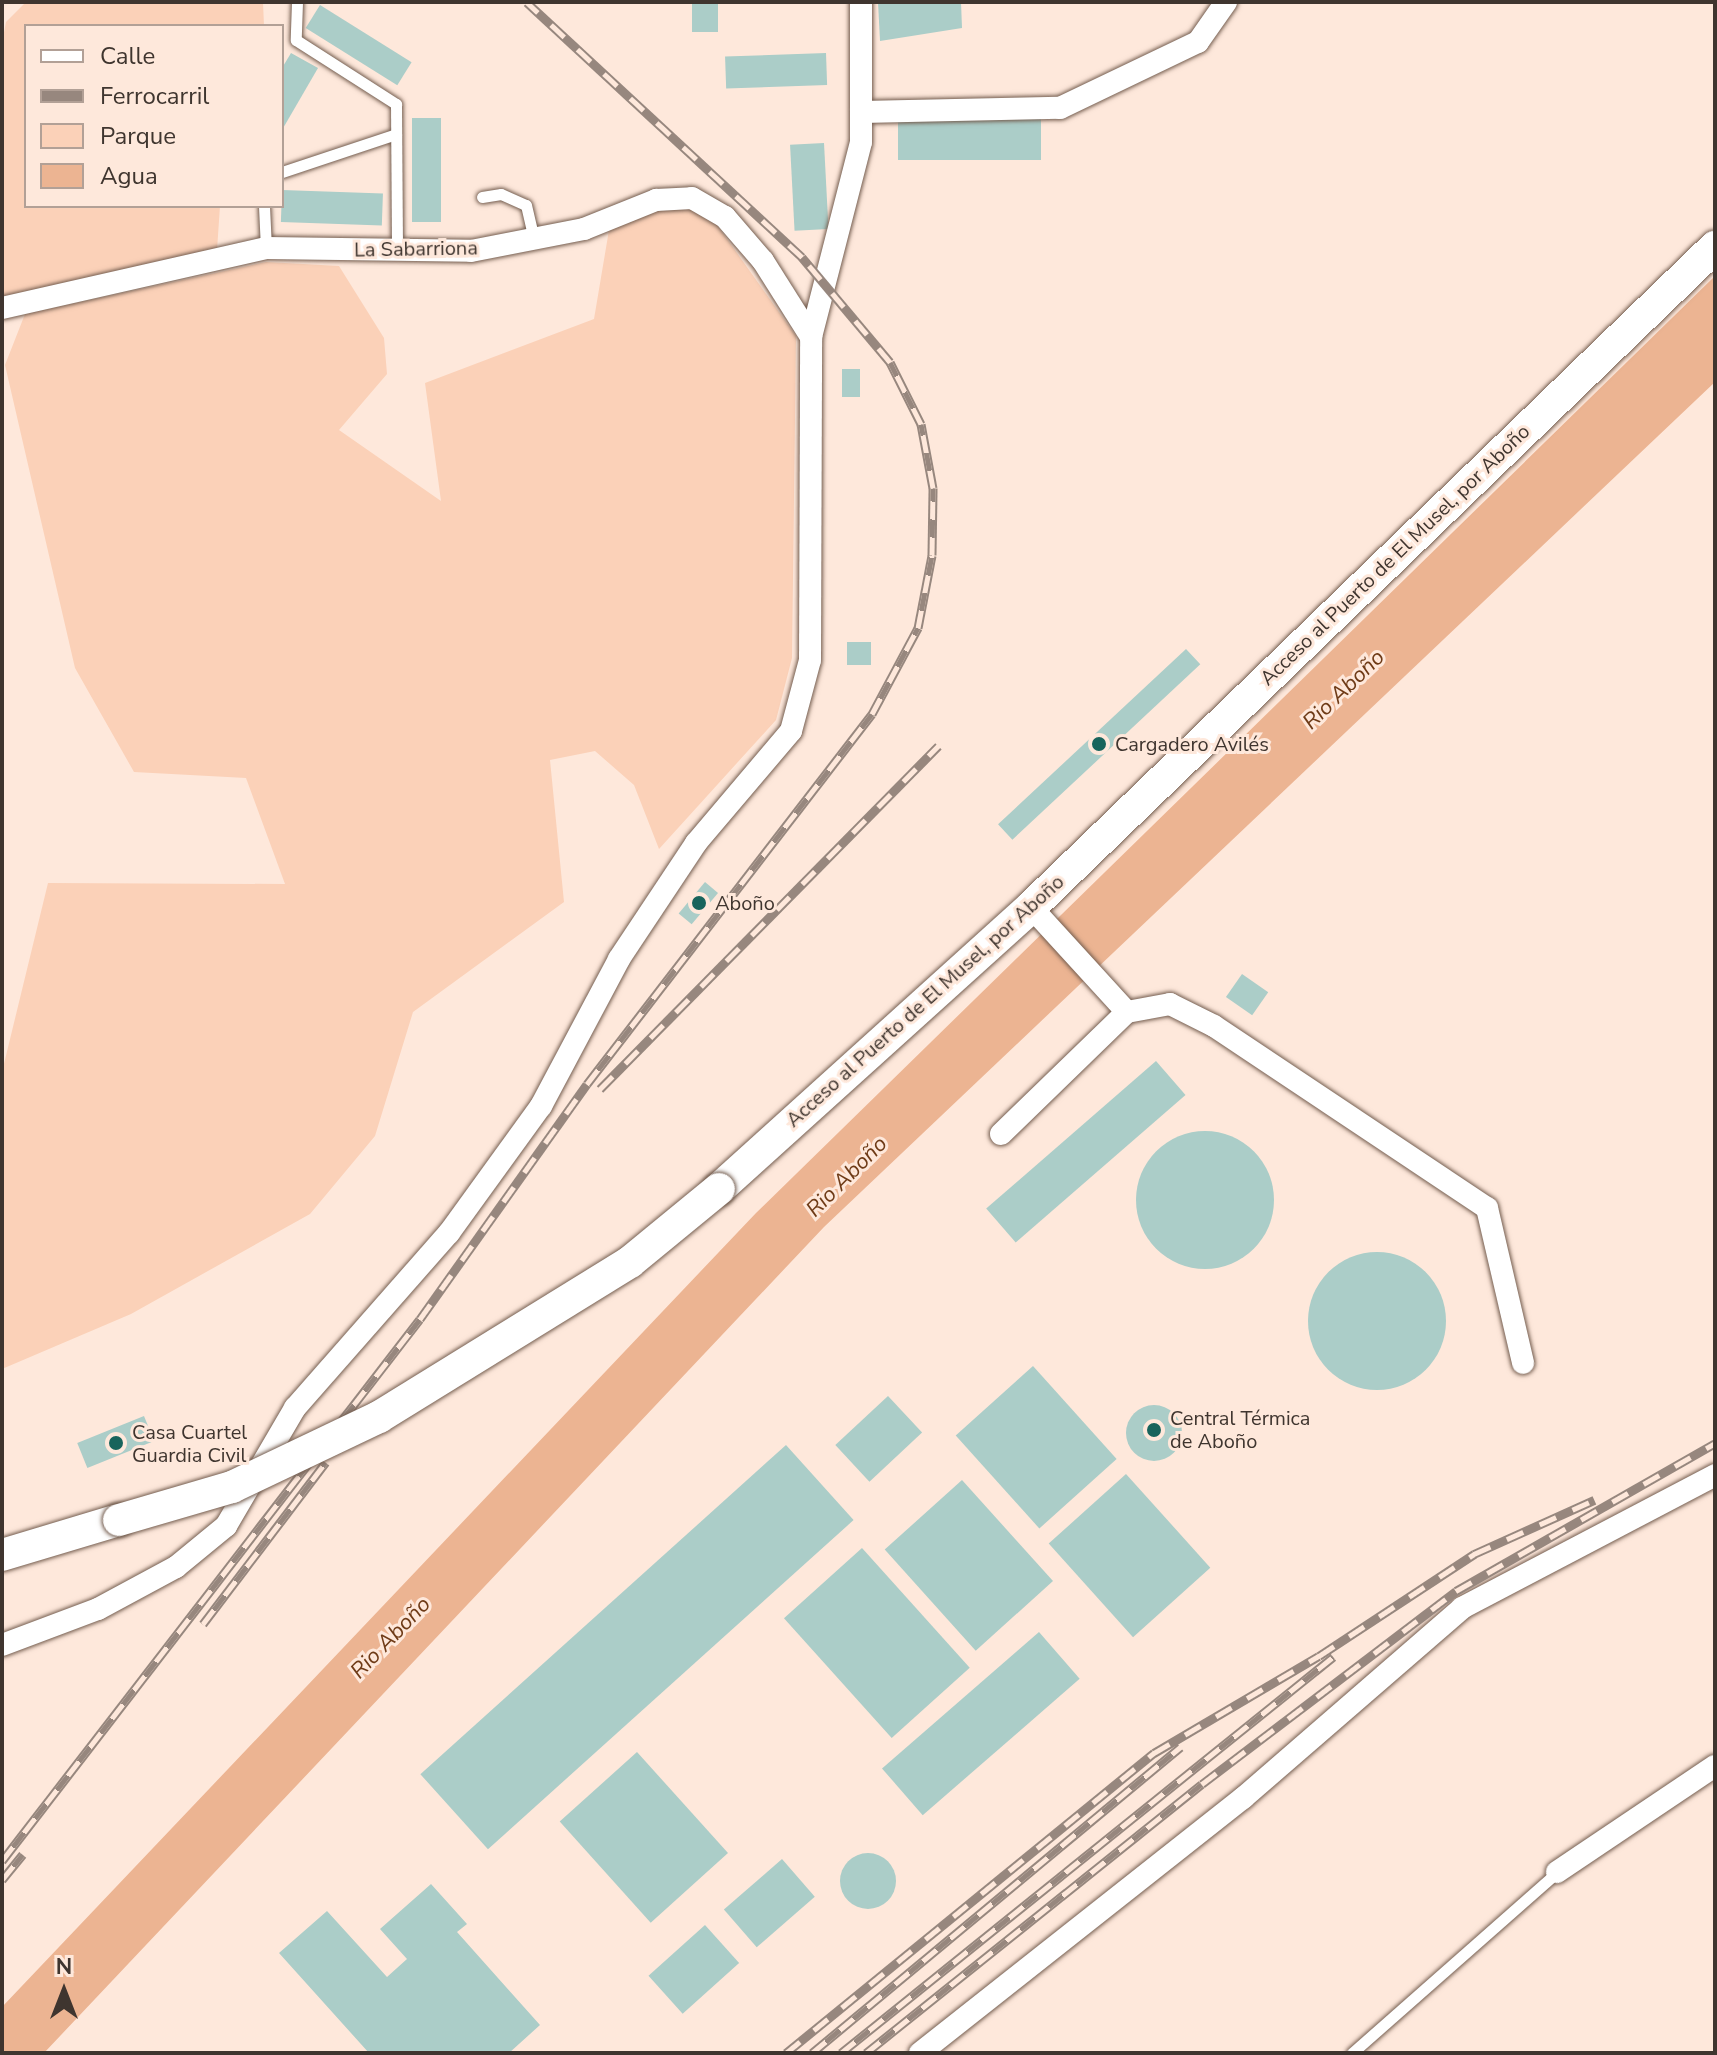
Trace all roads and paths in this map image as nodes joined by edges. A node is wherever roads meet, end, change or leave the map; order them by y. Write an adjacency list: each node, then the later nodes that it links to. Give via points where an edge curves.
1 (297, 2): 5 (lane, via 296,40 396,104)
2 (861, 2): 4 (street)
3 (1226, 2): 4 (street, via 1198,42 1060,108)
4 (861, 112): 14 (street, via 861,142)
5 (396, 134): 6 (lane); 12 (lane)
6 (284, 171)
7 (482, 197): 9 (lane, via 501,194 526,205)
8 (264, 208): 11 (lane)
9 (534, 239): 12 (street, La Sabarriona, via 471,251); 14 (street, La Sabarriona, via 584,229 656,200 692,198 725,217 763,261)
10 (1715, 247): 15 (street, Acceso al Puerto de El Musel, por Aboño)
11 (266, 248): 12 (street, La Sabarriona); 13 (street, La Sabarriona)
12 (397, 253)
13 (2, 308)
14 (811, 337): 21 (street, via 810,660 791,731 696,843 619,959 541,1106 449,1233 295,1408 226,1526 176,1567 98,1609)
15 (1037, 912): 16 (street); 20 (street, Acceso al Puerto de El Musel, por Aboño, bridge, via 630,1262 379,1417 232,1487)
16 (1127, 1012): 17 (street); 18 (street, via 1170,1004 1214,1026 1487,1208)
17 (1001, 1134)
18 (1523, 1363)
19 (1715, 1475): 24 (street, via 1462,1608 1243,1798)
20 (2, 1555)
21 (2, 1645)
22 (1715, 1766): 23 (street)
23 (1557, 1872): 25 (lane)
24 (920, 2053)
25 (1352, 2053)

